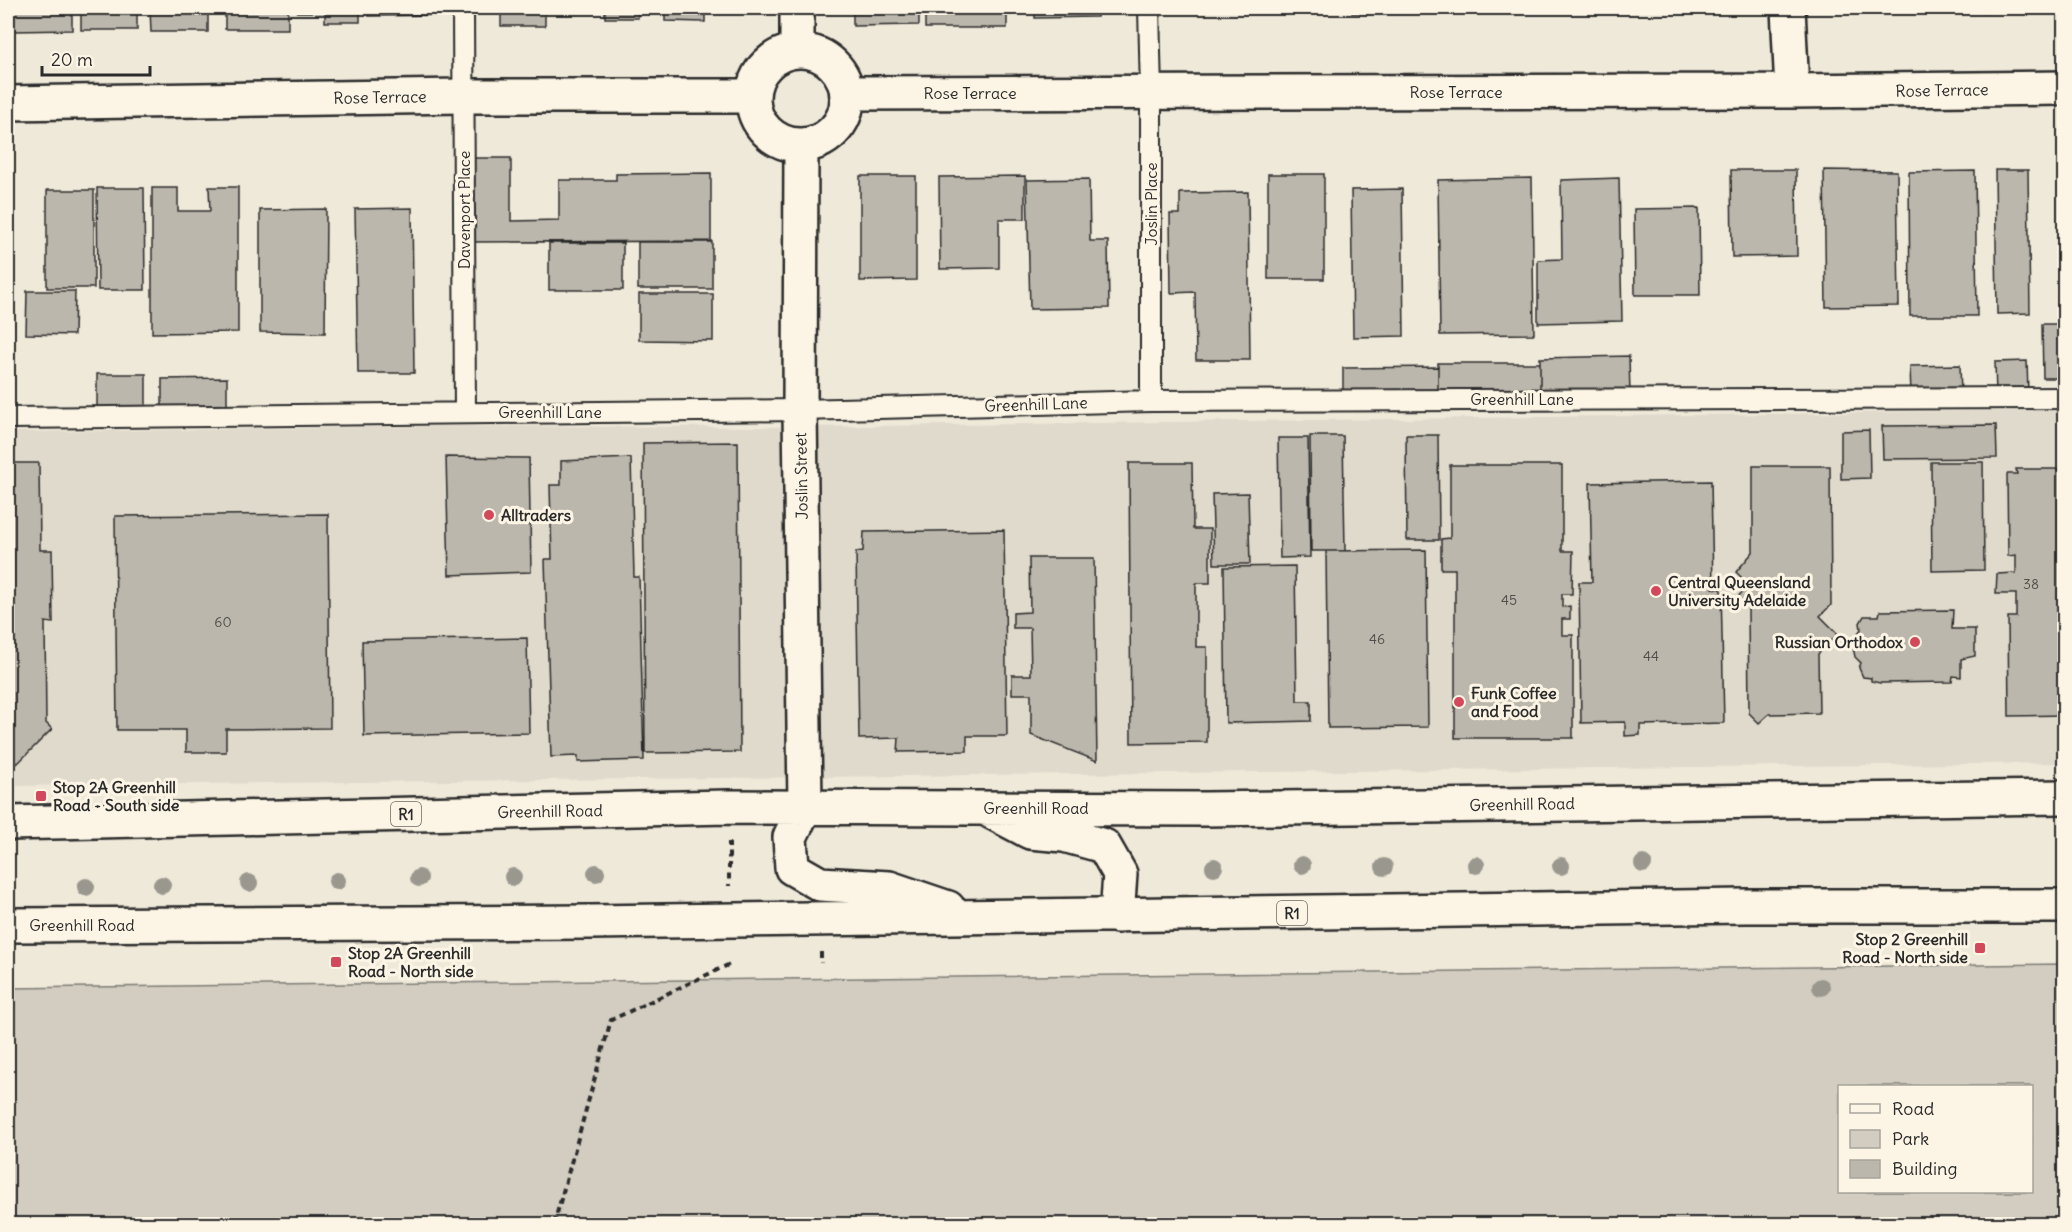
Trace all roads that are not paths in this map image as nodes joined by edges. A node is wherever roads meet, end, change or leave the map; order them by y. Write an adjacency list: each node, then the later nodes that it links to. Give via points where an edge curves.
1 (463, 8): 10 (lane, Davenport Place)
2 (797, 8): 5 (main road)
3 (1149, 8): 9 (lane, Joslin Place)
4 (1787, 10): 7 (main road)
5 (797, 50): 8 (main road, via 825,58 836,67); 11 (main road, via 780,54 765,64)
6 (2064, 88): 7 (main road, Rose Terrace)
7 (1792, 91): 9 (main road, Rose Terrace)
8 (847, 93): 9 (main road, Rose Terrace); 13 (main road, via 840,123 830,135)
9 (1151, 93): 15 (lane, Joslin Place)
10 (463, 96): 11 (main road, Rose Terrace); 12 (main road, Rose Terrace); 17 (lane, Davenport Place)
11 (752, 96): 13 (main road, via 755,115 766,131 782,142)
12 (8, 103)
13 (801, 145): 16 (main road, Joslin Street)
14 (2064, 398): 15 (lane, Greenhill Lane)
15 (1151, 401): 16 (lane, Greenhill Lane)
16 (800, 410): 17 (lane, Greenhill Lane); 20 (main road, Joslin Street)
17 (465, 413): 18 (lane, Greenhill Lane)
18 (8, 418)
19 (2064, 797): 21 (main road, Greenhill Road / R1, via 1205,809)
20 (805, 807): 21 (main road, Greenhill Road / R1); 22 (main road, Greenhill Road / R1); 24 (main road, via 790,837 792,868 820,885 889,888)
21 (984, 808): 25 (main road, via 1030,832 1064,835 1104,846 1120,874)
22 (8, 823)
23 (2064, 906): 25 (main road, Greenhill Road / R1, via 1745,906)
24 (972, 916): 25 (main road, Greenhill Road / R1); 26 (main road, Greenhill Road / R1)
25 (1117, 916)
26 (8, 925)

